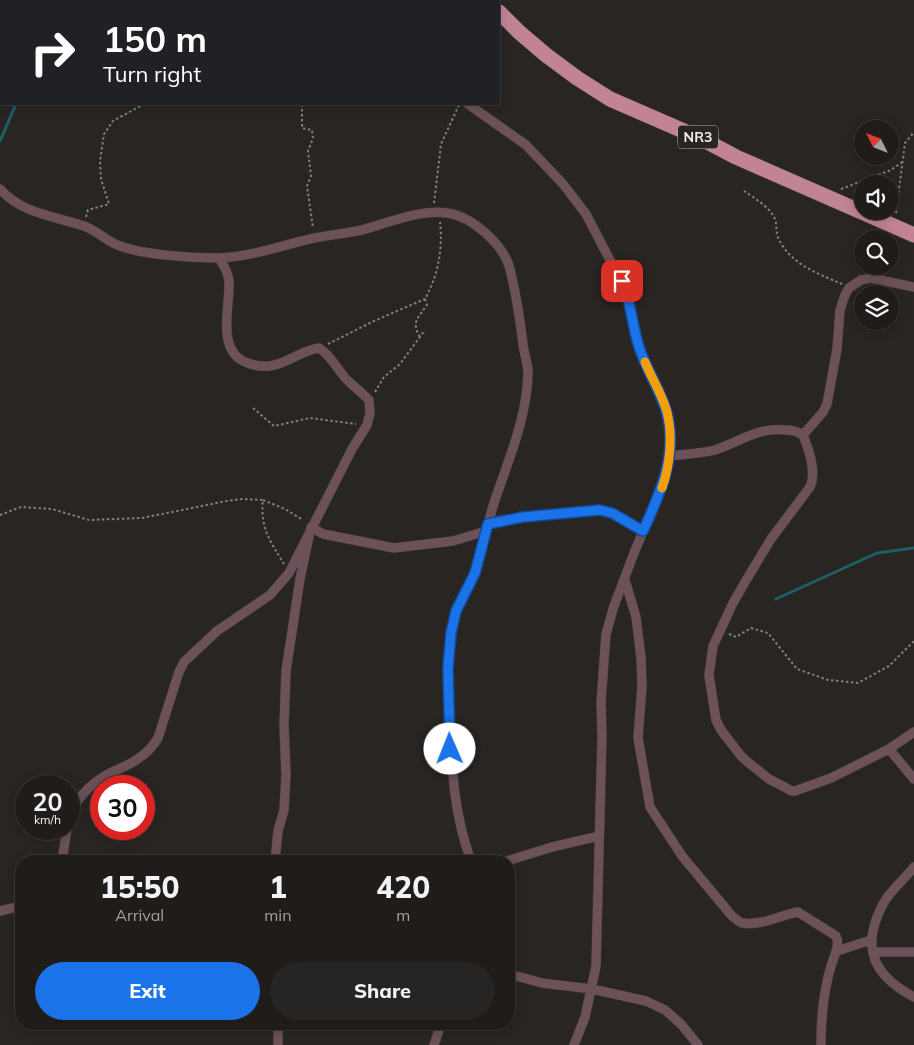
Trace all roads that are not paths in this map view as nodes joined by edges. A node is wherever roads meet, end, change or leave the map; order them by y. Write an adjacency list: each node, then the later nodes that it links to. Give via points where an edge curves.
1 (500, 13): 4 (highway, NR3, via 546,55 610,98)
2 (469, 105): 8 (street, via 526,145 586,214 627,293 639,348 666,412 670,429)
3 (0, 189): 5 (street, via 8,198 26,208 85,226 118,246 164,254)
4 (914, 235)
5 (219, 258): 9 (street, via 229,282 230,350 238,358 257,366 270,366 319,348 369,400 367,425); 10 (street, via 247,255 437,212 468,220 496,243 509,265 528,368 520,424)
6 (914, 287): 7 (street, via 871,278 849,288 840,310 827,404)
7 (803, 435): 8 (street, via 796,431 767,430 715,450); 14 (street, via 812,467 812,484 771,539 713,646 709,670 716,720 741,756 788,790 796,791 831,778)
8 (669, 456): 11 (street, via 666,477)
9 (312, 527): 10 (street, via 323,534 394,548 453,542); 16 (street, via 289,572 270,595 216,631 184,662 158,738 151,748 106,775); 20 (street, via 286,671 284,810)
10 (487, 527): 11 (street, via 523,517 600,510 612,513); 21 (street, via 475,573 456,611 448,658 454,798)
11 (643, 531): 12 (street)
12 (625, 580): 17 (street, via 608,624 604,657); 27 (street, via 636,616 641,658 638,738 650,807 682,856 741,923 767,921 798,912 836,936)
13 (914, 732): 14 (street)
14 (889, 749): 15 (street)
15 (914, 779)
16 (80, 799)
17 (599, 836): 22 (street); 31 (street, via 596,966)
18 (65, 840): 19 (street)
19 (63, 855)
20 (275, 855)
21 (469, 855)
22 (515, 859)
23 (914, 867): 26 (street, via 887,898 874,925)
24 (15, 907): 25 (street)
25 (0, 911)
26 (871, 940): 27 (street); 28 (street)
27 (836, 951): 39 (street, via 825,991)
28 (873, 952): 29 (street); 32 (street, via 884,976 898,989)
29 (914, 952)
30 (515, 976): 31 (street, via 542,983)
31 (592, 989): 37 (street); 38 (street, via 656,1004 681,1024)
32 (914, 997)
33 (278, 1030): 35 (street)
34 (439, 1030): 36 (street)
35 (278, 1045)
36 (434, 1045)
37 (574, 1045)
38 (698, 1045)
39 (821, 1045)

